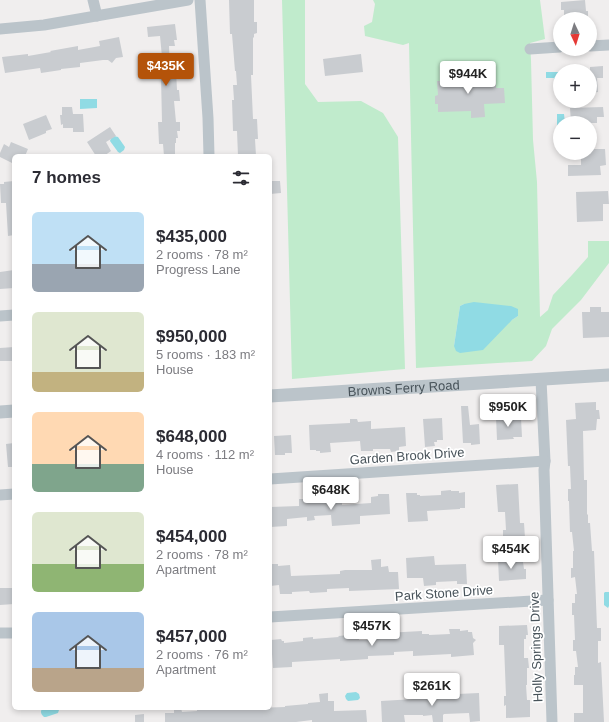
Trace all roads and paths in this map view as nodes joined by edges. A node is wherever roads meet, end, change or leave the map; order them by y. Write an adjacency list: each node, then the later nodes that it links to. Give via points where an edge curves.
1 (93, 0): 4 (street)
2 (188, 0): 4 (street)
3 (200, 0): 10 (street)
4 (97, 16): 5 (street)
5 (0, 29)
6 (609, 45): 7 (street)
7 (597, 46)
8 (553, 47): 9 (street)
9 (530, 49)
10 (209, 154)
11 (12, 315): 12 (street)
12 (0, 316)
13 (609, 376): 14 (street, Browns Ferry Road)
14 (541, 380): 15 (street, Browns Ferry Road); 18 (street, Holly Springs Drive)
15 (272, 396)
16 (12, 411): 17 (street)
17 (0, 412)
18 (545, 461): 19 (street, Garden Brook Drive); 22 (street, Holly Springs Drive)
19 (272, 479)
20 (12, 494): 21 (street)
21 (0, 495)
22 (548, 600): 23 (street, Park Stone Drive); 26 (street, Holly Springs Drive)
23 (272, 617)
24 (0, 633): 25 (street)
25 (12, 633)
26 (552, 722)

